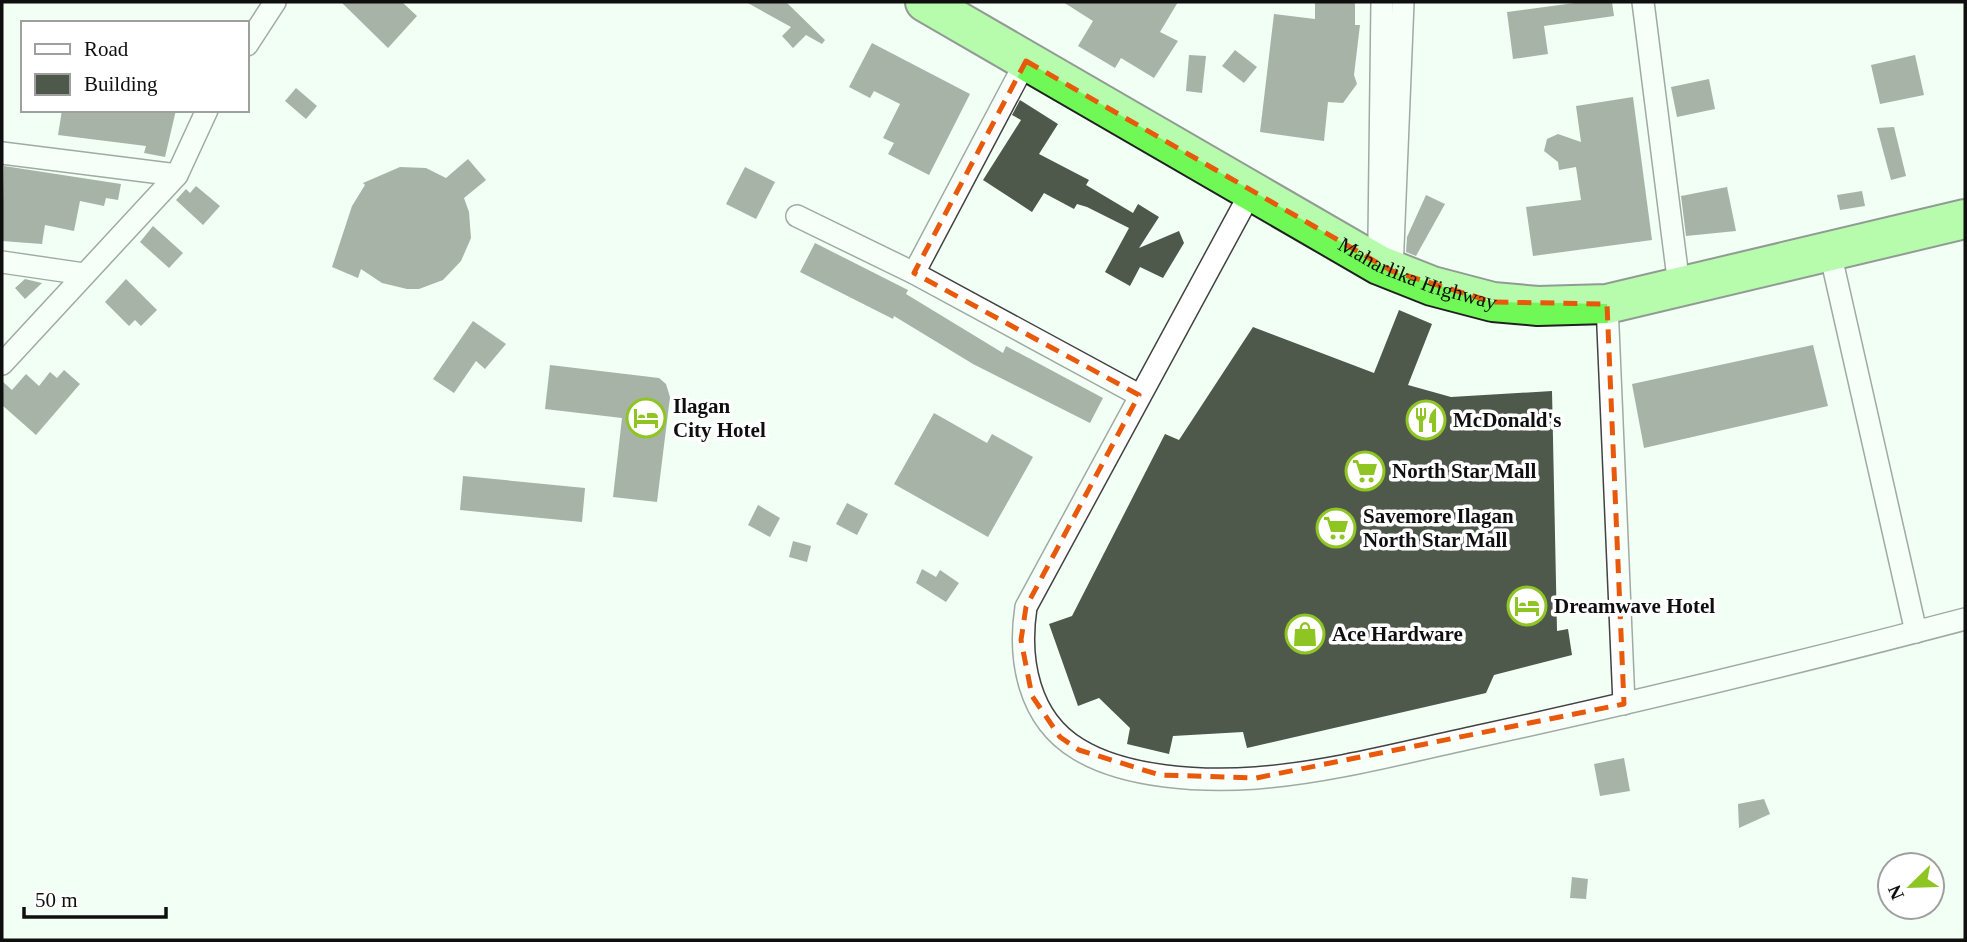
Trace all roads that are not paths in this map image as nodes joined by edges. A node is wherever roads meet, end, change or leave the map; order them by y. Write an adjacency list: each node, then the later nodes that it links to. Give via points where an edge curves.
1 (275, 2): 6 (street)
2 (925, 2): 7 (highway, Maharlika Highway)
3 (1382, 2): 16 (street)
4 (1403, 2): 16 (street)
5 (1643, 2): 19 (street)
6 (248, 43)
7 (1026, 61): 11 (highway, Maharlika Highway); 17 (street)
8 (206, 112): 10 (street)
9 (2, 153): 10 (street)
10 (177, 175): 18 (street)
11 (1252, 190): 16 (highway, Maharlika Highway); 22 (street)
12 (797, 216): 17 (street)
13 (1965, 219): 14 (highway, Maharlika Highway)
14 (1830, 252): 19 (highway, Maharlika Highway); 24 (street)
15 (2, 262): 18 (street)
16 (1385, 268): 20 (highway, Maharlika Highway, via 1493,302)
17 (914, 273): 22 (street)
18 (83, 274): 21 (street)
19 (1679, 286): 20 (highway, Maharlika Highway)
20 (1607, 304): 25 (street)
21 (2, 364)
22 (1139, 395): 25 (street, via 1026,607 1021,640 1032,695 1060,737 1080,750 1160,775 1256,778 1323,769)
23 (1965, 619): 24 (street)
24 (1916, 632): 25 (street)
25 (1624, 704)

